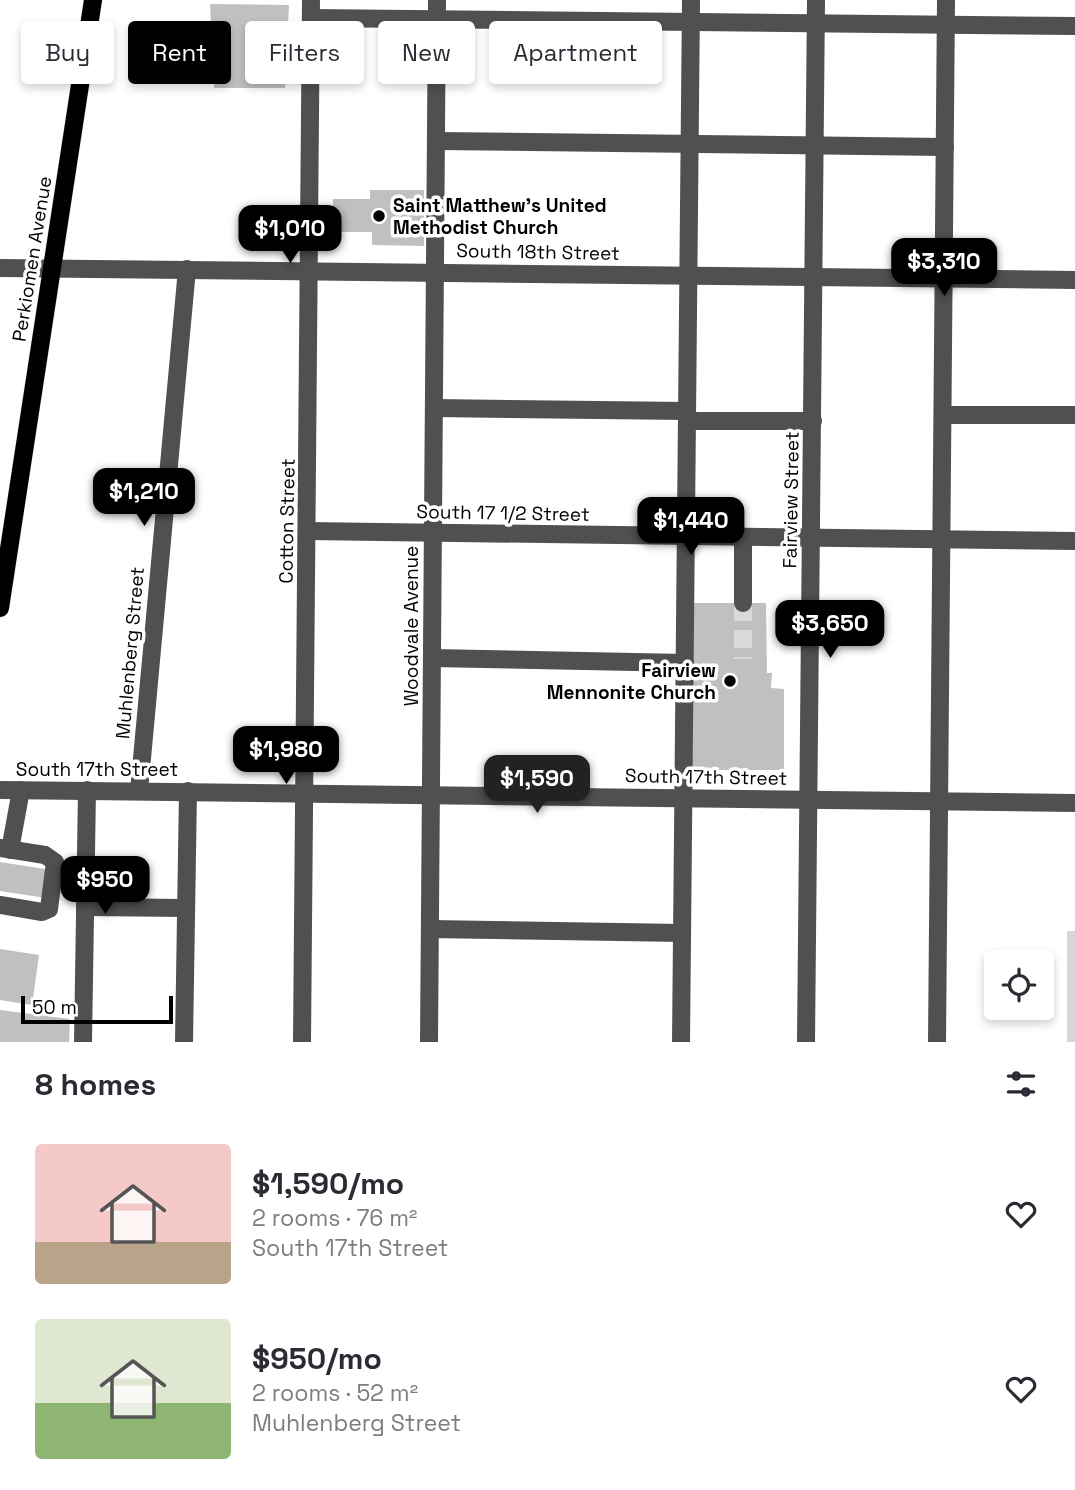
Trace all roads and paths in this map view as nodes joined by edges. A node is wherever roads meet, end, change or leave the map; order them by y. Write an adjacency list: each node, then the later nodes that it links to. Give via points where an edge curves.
1 (93, 0): 17 (main road, Perkiomen Avenue)
2 (437, 0): 7 (street, Woodvale Avenue)
3 (691, 0): 8 (street)
4 (816, 0): 9 (street, Fairview Street)
5 (946, 0): 10 (street)
6 (311, 9): 7 (street); 19 (street, Cotton Street)
7 (437, 20): 8 (street); 12 (street, Woodvale Avenue)
8 (690, 23): 9 (street); 13 (street)
9 (816, 24): 10 (street); 14 (street, Fairview Street)
10 (946, 25): 11 (street); 15 (street)
11 (1075, 26)
12 (436, 141): 13 (street); 20 (street, Woodvale Avenue)
13 (689, 145): 14 (street); 21 (street)
14 (815, 146): 15 (street); 22 (street, Fairview Street)
15 (945, 147): 23 (street)
16 (0, 268): 17 (street, South 18th Street)
17 (52, 268): 18 (street, South 18th Street); 30 (main road, Perkiomen Avenue)
18 (187, 269): 19 (street, South 18th Street); 45 (street, Muhlenberg Street)
19 (309, 270): 20 (street, South 18th Street); 31 (street, Cotton Street)
20 (435, 272): 21 (street, South 18th Street); 25 (street, Woodvale Avenue)
21 (688, 276): 22 (street, South 18th Street); 28 (street)
22 (814, 277): 23 (street, South 18th Street); 29 (street, Fairview Street)
23 (945, 279): 24 (street, South 18th Street); 26 (street)
24 (1075, 280)
25 (434, 408): 28 (street); 32 (street, Woodvale Avenue)
26 (943, 415): 27 (street); 36 (street)
27 (1075, 415)
28 (687, 416): 29 (street); 33 (street)
29 (813, 421): 35 (street, Fairview Street)
30 (6, 529): 39 (main road, Perkiomen Avenue)
31 (307, 531): 32 (street, South 17 1/2 Street); 47 (street, Cotton Street)
32 (433, 533): 33 (street, South 17 1/2 Street); 40 (street, Woodvale Avenue)
33 (686, 537): 34 (street, South 17 1/2 Street); 41 (street)
34 (743, 538): 35 (street, South 17 1/2 Street); 38 (street)
35 (812, 539): 36 (street, South 17 1/2 Street); 50 (street, Fairview Street)
36 (942, 540): 37 (street, South 17 1/2 Street); 51 (street)
37 (1075, 541)
38 (743, 603)
39 (0, 608)
40 (432, 658): 41 (street); 48 (street, Woodvale Avenue)
41 (685, 663): 49 (street)
42 (0, 789): 43 (street, South 17th Street)
43 (21, 790): 44 (street, South 17th Street); 53 (street)
44 (87, 790): 45 (street, South 17th Street); 55 (street)
45 (139, 791): 46 (street, South 17th Street)
46 (187, 791): 47 (street, South 17th Street); 56 (street)
47 (305, 792): 48 (street, South 17th Street); 61 (street, Cotton Street)
48 (430, 794): 49 (street, South 17th Street); 57 (street, Woodvale Avenue)
49 (684, 797): 50 (street, South 17th Street); 58 (street)
50 (809, 799): 51 (street, South 17th Street); 64 (street, Fairview Street)
51 (939, 801): 52 (street, South 17th Street); 65 (street)
52 (1075, 803)
53 (5, 849): 54 (street, via 46,855 55,862 49,909 42,912)
54 (0, 905)
55 (85, 907): 56 (street); 59 (street)
56 (186, 908): 60 (street)
57 (430, 929): 58 (street); 62 (street, Woodvale Avenue)
58 (682, 933): 63 (street)
59 (83, 1042)
60 (184, 1042)
61 (302, 1042)
62 (429, 1042)
63 (681, 1042)
64 (807, 1042)
65 (937, 1042)

